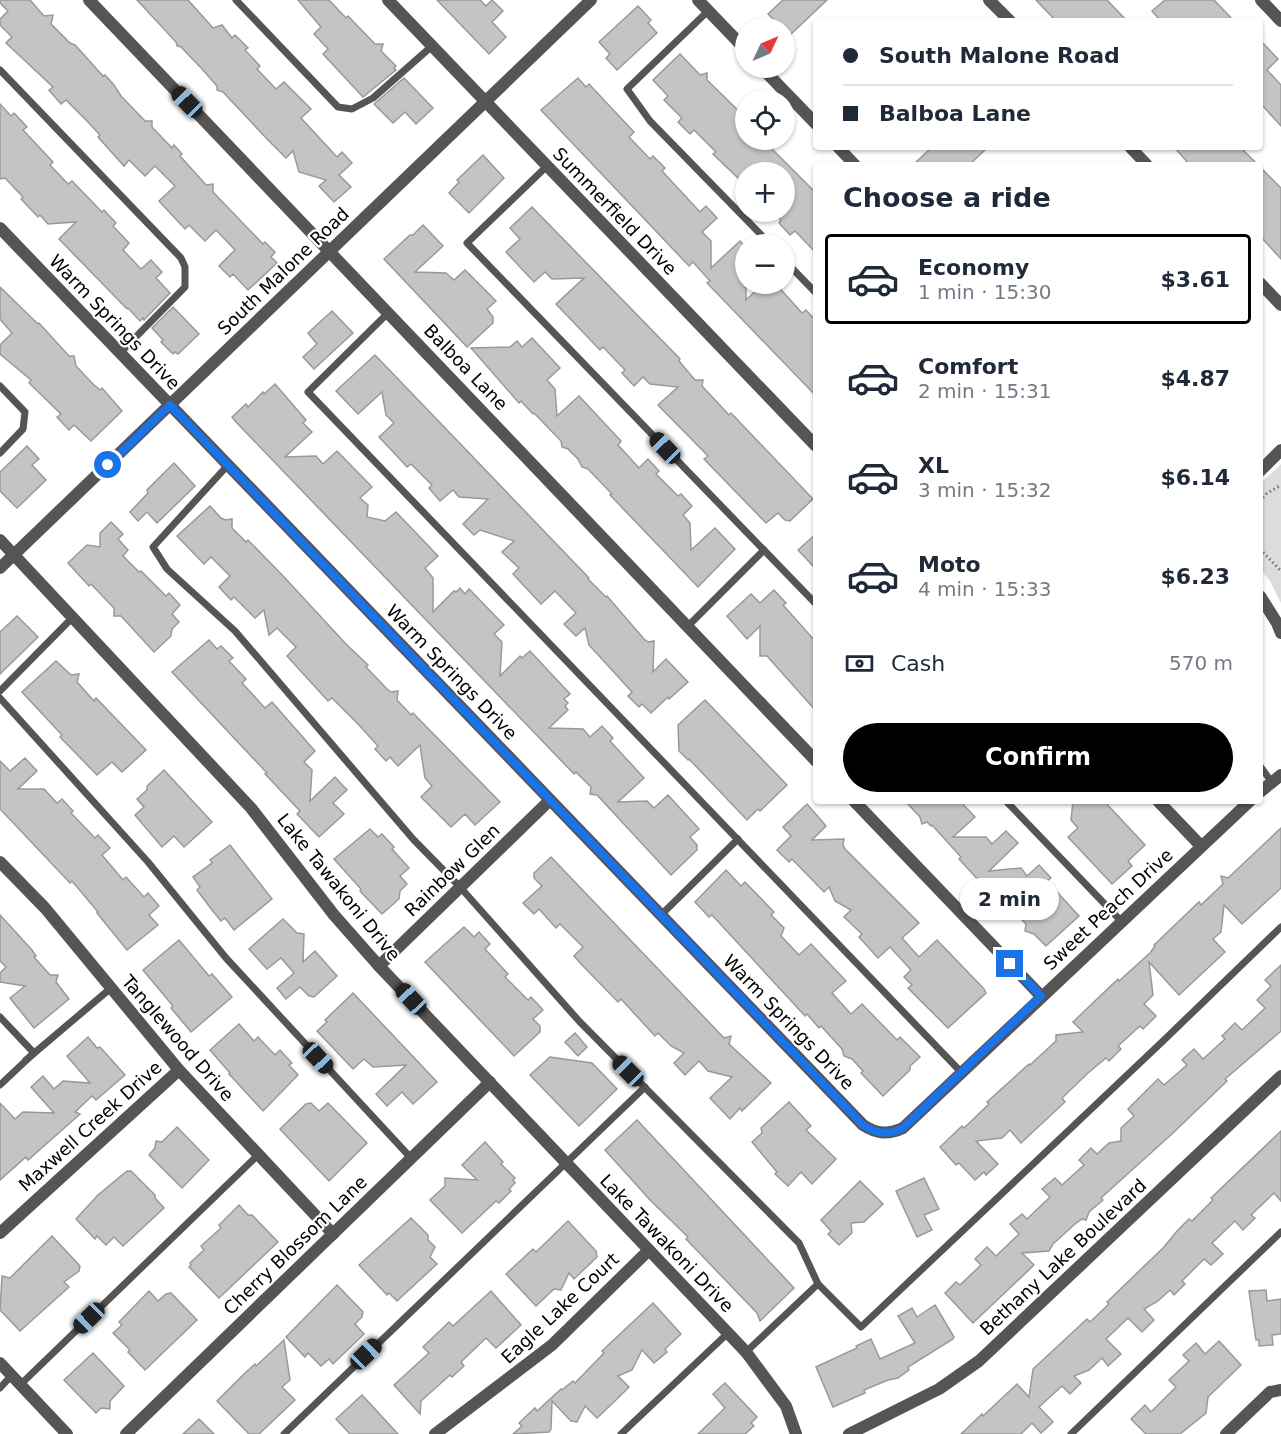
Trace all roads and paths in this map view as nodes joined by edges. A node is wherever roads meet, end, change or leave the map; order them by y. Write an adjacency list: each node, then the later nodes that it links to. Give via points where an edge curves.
1 (89, 0): 24 (street, Balboa Lane)
2 (236, 0): 12 (lane, via 338,107 352,109 373,98)
3 (387, 0): 12 (street, Summerfield Drive)
4 (591, 0): 15 (street, South Malone Road)
5 (698, 0): 8 (street)
6 (989, 0): 9 (street)
7 (1261, 0): 10 (street)
8 (708, 11): 11 (street); 23 (lane, via 627,89 650,121)
9 (1007, 18)
10 (1281, 21)
11 (735, 39)
12 (432, 46): 15 (street, Summerfield Drive)
13 (0, 70): 30 (lane, via 181,258 185,267 185,287)
14 (772, 78): 16 (street)
15 (485, 102): 21 (street, Summerfield Drive); 24 (street, South Malone Road)
16 (813, 121)
17 (841, 150): 19 (street)
18 (1133, 150): 20 (street)
19 (852, 162)
20 (1144, 162)
21 (547, 166): 33 (street, Summerfield Drive); 41 (lane, via 467,243)
22 (0, 228): 30 (street, Warm Springs Drive)
23 (760, 234)
24 (330, 251): 29 (street, Balboa Lane); 32 (street, South Malone Road)
25 (795, 271): 27 (lane)
26 (1263, 286): 28 (street)
27 (813, 290)
28 (1281, 305)
29 (389, 312): 49 (street, Balboa Lane); 62 (lane, via 308,392)
30 (120, 352): 32 (street, Warm Springs Drive)
31 (0, 386): 35 (lane, via 25,412 23,429)
32 (170, 405): 36 (street, Warm Springs Drive); 43 (street, South Malone Road)
33 (813, 443)
34 (1281, 450): 37 (street)
35 (0, 453)
36 (228, 465): 57 (street, Warm Springs Drive); 65 (lane, via 153,547 167,569 235,631 413,839)
37 (1263, 468)
38 (1281, 484): 39 (path)
39 (1263, 498)
40 (0, 540): 43 (street, Lake Tawakoni Drive)
41 (764, 550): 46 (lane); 49 (lane)
42 (1263, 552): 45 (path)
43 (14, 555): 44 (street, South Malone Road); 48 (street, Lake Tawakoni Drive)
44 (0, 568)
45 (1281, 570)
46 (813, 601)
47 (1263, 601): 50 (street)
48 (73, 617): 51 (lane); 69 (street, Lake Tawakoni Drive, via 251,808)
49 (688, 626): 53 (street, Balboa Lane)
50 (1281, 633)
51 (0, 691)
52 (0, 698): 82 (lane, via 148,862 226,958)
53 (813, 758)
54 (1263, 768): 55 (lane)
55 (1276, 778): 56 (street)
56 (1263, 789)
57 (550, 800): 65 (street, Rainbow Glen); 66 (street, Warm Springs Drive)
58 (857, 804): 71 (street)
59 (1009, 804): 67 (lane)
60 (1161, 804): 63 (street)
61 (1247, 804): 63 (street, Sweet Peach Drive)
62 (738, 839): 66 (lane); 75 (lane)
63 (1201, 846): 67 (street, Sweet Peach Drive)
64 (0, 862): 70 (street, Tanglewood Drive, via 45,908)
65 (460, 887): 69 (street, Rainbow Glen); 79 (lane, via 579,1021)
66 (661, 915): 80 (street, Warm Springs Drive, via 863,1125)
67 (1121, 921): 71 (street, Sweet Peach Drive)
68 (1281, 927): 88 (lane, via 861,1327)
69 (379, 966): 77 (street, Lake Tawakoni Drive)
70 (111, 988): 73 (lane); 74 (street, Tanglewood Drive)
71 (1041, 996): 75 (street, Sweet Peach Drive)
72 (0, 1017): 73 (lane, via 34,1053)
73 (26, 1060): 78 (lane)
74 (179, 1070): 81 (street, Tanglewood Drive); 85 (street, Maxwell Creek Drive)
75 (961, 1072): 80 (street, Sweet Peach Drive, via 903,1128)
76 (1281, 1076): 101 (street, Bethany Lake Boulevard, via 979,1361 939,1389)
77 (490, 1082): 82 (street, Cherry Blossom Lane); 83 (street, Lake Tawakoni Drive)
78 (0, 1085)
79 (645, 1088): 83 (lane); 88 (lane, via 799,1244)
80 (883, 1134)
81 (258, 1155): 86 (street, Tanglewood Drive); 92 (lane)
82 (411, 1158): 86 (street, Cherry Blossom Lane)
83 (565, 1162): 87 (street, Lake Tawakoni Drive); 97 (lane)
84 (1281, 1232): 102 (lane)
85 (0, 1233)
86 (333, 1234): 96 (street, Cherry Blossom Lane)
87 (649, 1250): 89 (street, Lake Tawakoni Drive); 98 (street, Eagle Lake Court, via 552,1345)
88 (818, 1284): 90 (lane)
89 (728, 1333): 90 (street, Lake Tawakoni Drive); 99 (lane)
90 (746, 1352): 100 (street, Lake Tawakoni Drive, via 786,1406)
91 (0, 1364): 92 (street)
92 (17, 1379): 93 (lane); 95 (street)
93 (0, 1388)
94 (1281, 1390): 103 (street, via 1270,1392)
95 (67, 1434)
96 (126, 1434)
97 (284, 1434)
98 (435, 1434)
99 (621, 1434)
100 (796, 1434)
101 (849, 1434)
102 (1071, 1434)
103 (1226, 1434)

